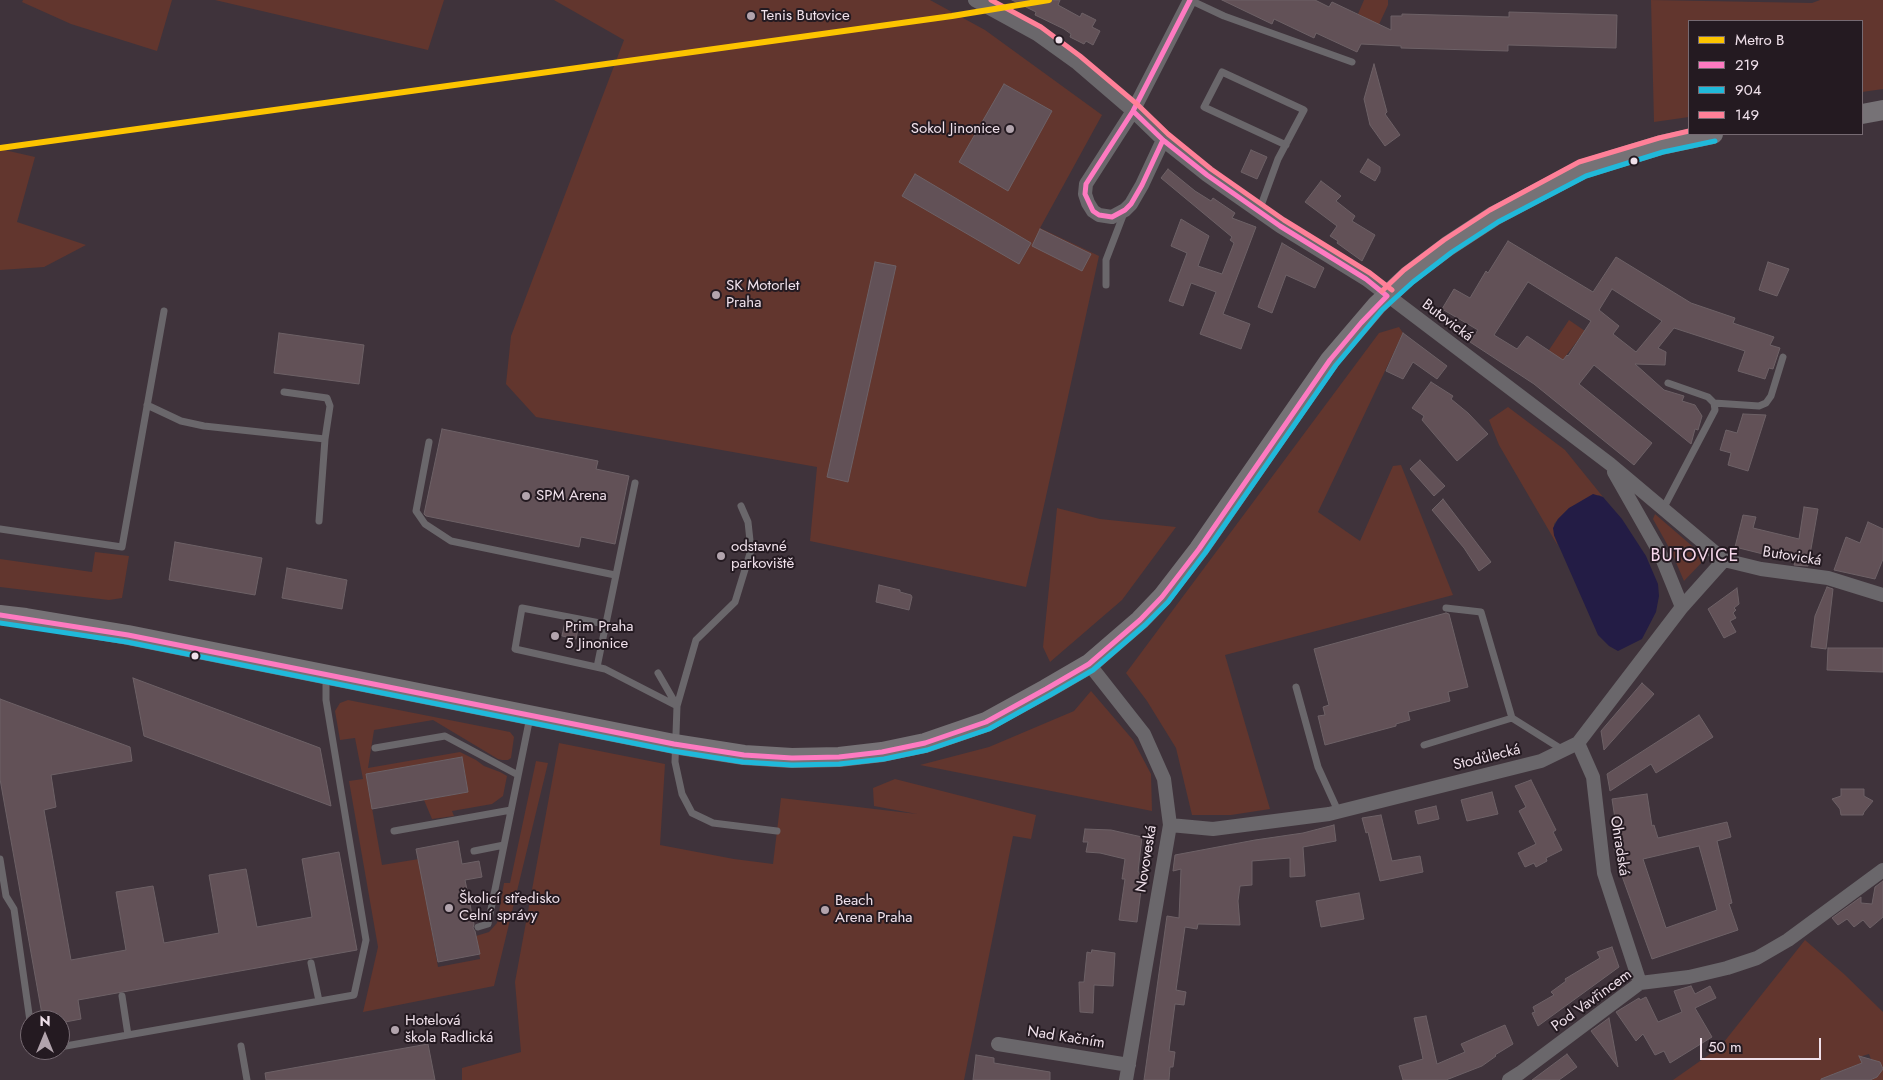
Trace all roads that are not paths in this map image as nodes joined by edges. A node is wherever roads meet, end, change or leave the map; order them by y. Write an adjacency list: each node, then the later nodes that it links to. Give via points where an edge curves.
1 (975, 0): 5 (street, Butovická, via 1038,34)
2 (1190, 0): 3 (lane, via 1224,16); 5 (street)
3 (1352, 62)
4 (1883, 110): 6 (main road)
5 (1133, 111): 8 (street, Butovická); 10 (street, via 1092,172 1085,194 1093,211 1099,215 1112,217)
6 (1863, 114)
7 (1707, 135): 13 (main road, via 1661,145 1584,169 1486,221 1408,276)
8 (1163, 140): 10 (street, via 1142,185); 11 (street, Butovická)
9 (1286, 145): 9 (lane, via 1304,110 1222,72 1204,107); 11 (lane)
10 (1125, 210): 12 (lane, via 1106,260)
11 (1258, 211): 13 (street, Butovická)
12 (1106, 285)
13 (1387, 296): 22 (street, Butovická); 35 (main road, via 1330,360 1181,574 1140,620)
14 (164, 311): 19 (lane)
15 (1783, 357): 18 (lane, via 1766,403 1758,406)
16 (1668, 383): 18 (lane, via 1708,397)
17 (284, 392): 20 (lane, via 327,398 330,406)
18 (1714, 403): 25 (lane, via 1715,410)
19 (147, 405): 20 (lane, via 182,421 204,426); 27 (lane, via 122,547)
20 (325, 439): 26 (lane)
21 (429, 442): 29 (lane, via 416,511 425,524 450,541)
22 (1610, 464): 25 (street, Butovická); 32 (street, Butovická, via 1660,553)
23 (635, 483): 29 (lane)
24 (740, 506): 40 (lane, via 748,522 751,550 735,602 696,640)
25 (1664, 509): 28 (street, Butovická)
26 (319, 521)
27 (0, 529)
28 (1724, 560): 30 (street, Butovická, via 1761,569 1828,578); 32 (street, Stodůlecká)
29 (615, 575): 34 (lane)
30 (1883, 595)
31 (1446, 608): 42 (lane, via 1482,612)
32 (1682, 608): 43 (street, Stodůlecká)
33 (0, 615): 38 (main road, via 120,633)
34 (605, 624): 36 (lane); 36 (lane, via 522,608 515,649)
35 (1089, 664): 44 (main road, via 986,722 925,743 882,752 839,758 792,758 744,755); 51 (street, Novoveská, via 1144,734 1164,779)
36 (597, 667): 40 (lane)
37 (658, 673): 40 (lane)
38 (326, 674): 41 (main road); 62 (lane, via 326,700 366,940 354,994)
39 (1296, 687): 50 (lane, via 1318,767)
40 (677, 706): 44 (lane)
41 (530, 714): 44 (main road); 48 (lane)
42 (1512, 718): 45 (lane); 47 (lane)
43 (1578, 743): 47 (street, Stodůlecká); 60 (street, Ohradská, via 1593,777 1604,873)
44 (674, 744): 53 (lane, via 682,794 692,813 713,823)
45 (1424, 745)
46 (375, 748): 48 (lane, via 445,736)
47 (1563, 750): 50 (street, Stodůlecká, via 1541,761)
48 (518, 775): 49 (lane)
49 (511, 810): 52 (lane); 54 (lane)
50 (1338, 812): 51 (street, Stodůlecká, via 1213,829)
51 (1170, 825): 68 (street, Novoveská)
52 (394, 831)
53 (777, 831)
54 (504, 845): 55 (lane); 58 (lane, via 488,924)
55 (474, 851)
56 (0, 859): 63 (lane, via 6,896 14,909)
57 (1883, 870): 60 (street, Pod Vavřincem, via 1788,940 1757,958 1699,974)
58 (478, 927)
59 (311, 963): 62 (lane)
60 (1640, 983): 71 (street, Pod Vavřincem)
61 (122, 996): 64 (lane)
62 (318, 1001): 64 (lane)
63 (28, 1010)
64 (128, 1035): 66 (lane)
65 (998, 1044): 68 (street, Nad Kačním)
66 (70, 1045)
67 (241, 1046): 69 (lane)
68 (1129, 1064): 70 (street, Novoveská)
69 (247, 1080)
70 (1126, 1080)
71 (1509, 1080)

